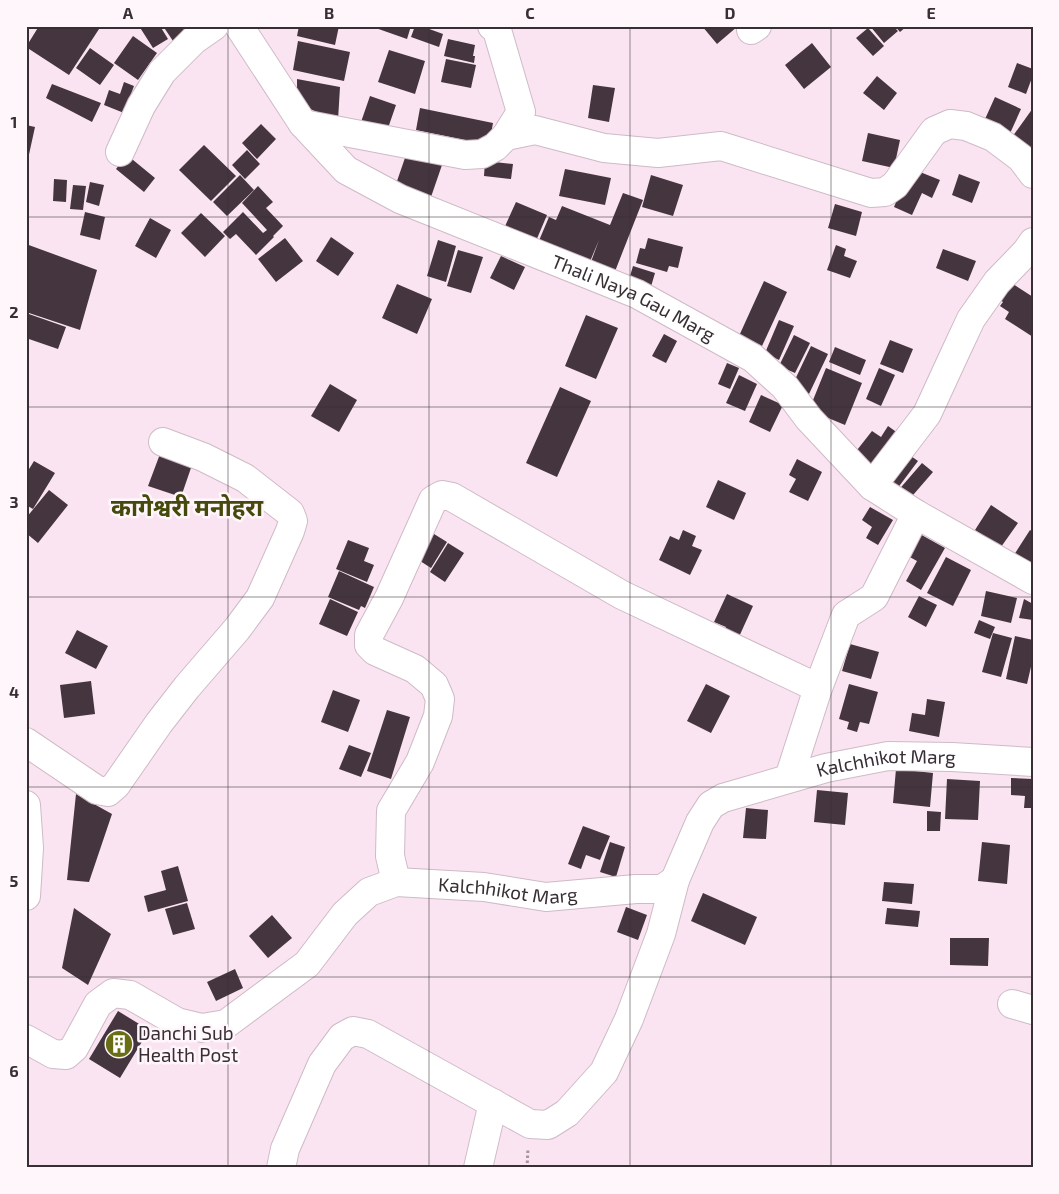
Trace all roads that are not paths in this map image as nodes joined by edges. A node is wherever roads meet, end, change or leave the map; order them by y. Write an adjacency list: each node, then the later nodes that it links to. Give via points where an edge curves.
1 (214, 26): 6 (street, via 194,40 162,72 141,106)
2 (239, 26): 4 (street, Thali Naya Gau Marg)
3 (492, 26): 5 (street, via 497,30 521,112)
4 (303, 124): 5 (street, via 465,154 482,154); 10 (street, Thali Naya Gau Marg, via 346,170 400,198 637,294 753,358 786,387 809,419)
5 (506, 136): 7 (street, via 535,130 604,148 658,153 721,146 871,193 885,192 895,185 934,131 950,124 966,126 993,137 1021,158)
6 (120, 152)
7 (1033, 174)
8 (1033, 242): 10 (street, via 997,282 972,319 926,414)
9 (163, 442): 14 (street, via 245,478 290,513 293,520 290,531 260,598 159,722 108,792 97,790)
10 (872, 486): 11 (street, Thali Naya Gau Marg)
11 (916, 514): 12 (street, Thali Naya Gau Marg); 13 (street, via 874,597 846,615)
12 (1033, 580)
13 (818, 688): 16 (street); 20 (street, via 622,596 452,497 442,495 434,500 369,635 369,645 375,651 415,669 434,685 440,699 438,716 420,762 392,811 390,856)
14 (26, 742)
15 (1033, 762): 16 (street, Kalchhikot Marg, via 888,756)
16 (789, 778): 19 (street, Kalchhikot Marg, via 723,798 712,805 700,822)
17 (26, 805): 18 (street)
18 (27, 848): 21 (street)
19 (675, 880): 20 (street, Kalchhikot Marg, via 662,888 546,897 484,887); 23 (street, via 661,934 629,1019 604,1072 567,1113 548,1125 530,1124)
20 (396, 882): 22 (street, Kalchhikot Marg, via 369,892 345,914 307,964 226,1024 202,1028 177,1022 130,995 113,993 98,1004 74,1048 66,1055 53,1054)
21 (26, 896)
22 (26, 1039)
23 (493, 1103): 24 (street, via 368,1034 353,1031 342,1037 322,1064); 25 (street)
24 (281, 1168)
25 (478, 1168)

